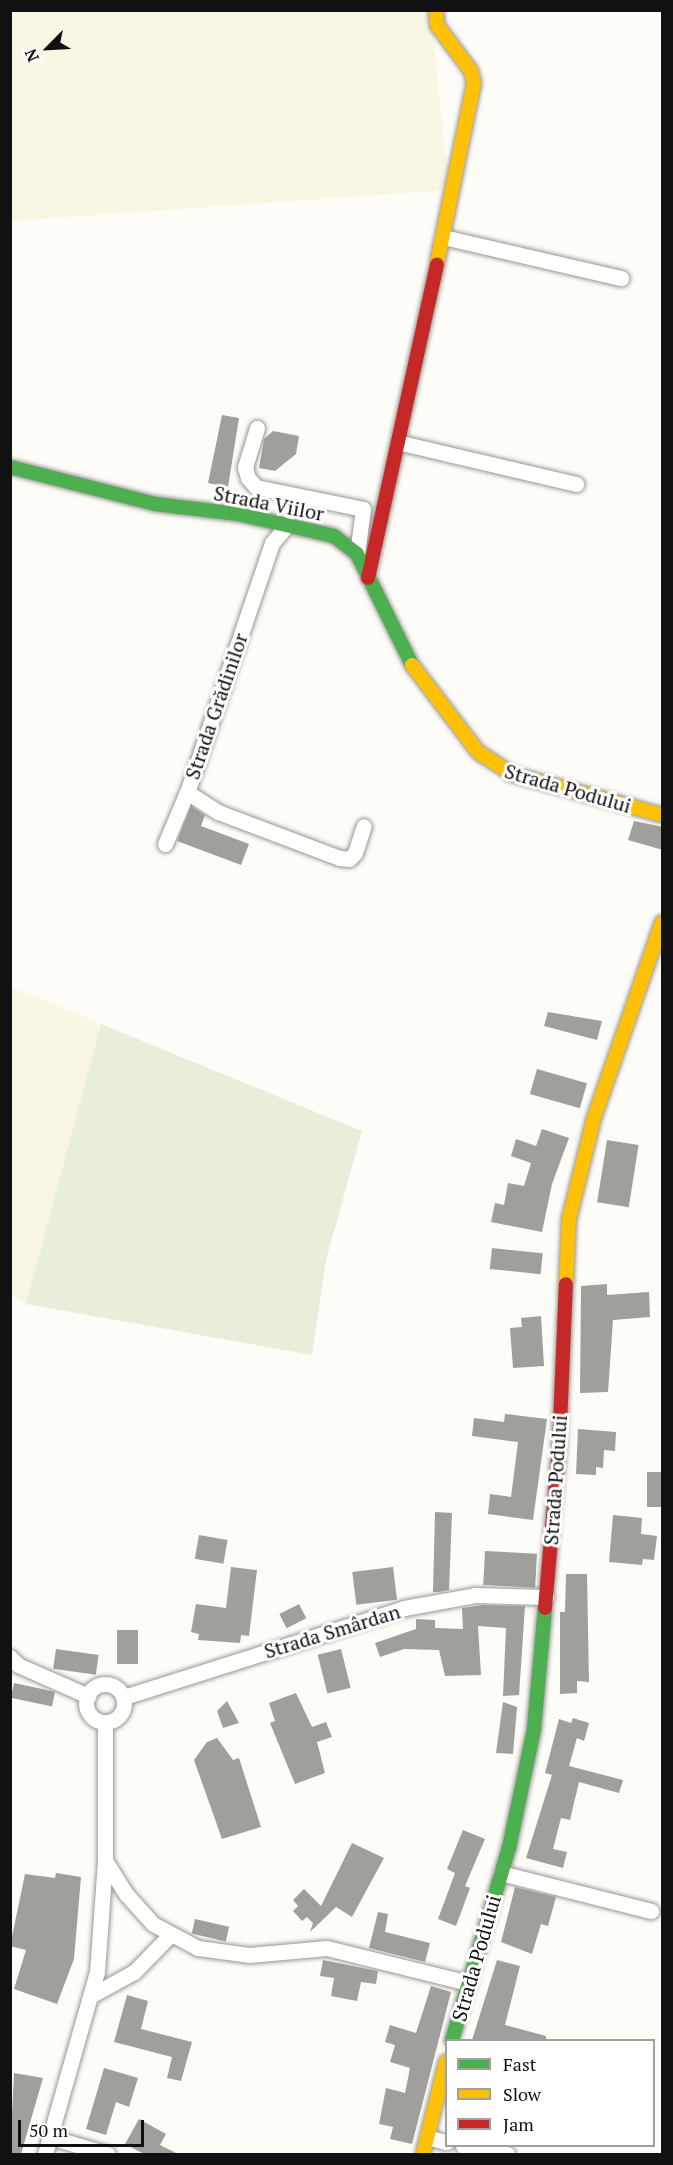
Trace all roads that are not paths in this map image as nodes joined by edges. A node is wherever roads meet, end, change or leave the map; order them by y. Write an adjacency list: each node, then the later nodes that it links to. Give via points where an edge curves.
1 (436, 10): 2 (street, via 440,29 474,77)
2 (443, 237): 3 (street); 5 (street)
3 (621, 278)
4 (257, 428): 9 (street, via 245,467 248,478 256,487 363,508)
5 (401, 443): 7 (street); 10 (street)
6 (10, 467): 8 (street, Strada Viilor, via 155,504)
7 (576, 484)
8 (288, 524): 9 (street, Strada Viilor, via 334,536); 12 (street, Strada Grădinilor, via 272,543)
9 (357, 554): 10 (street, Strada Viilor)
10 (368, 578): 11 (street, Strada Viilor, via 417,674)
11 (478, 752): 13 (street, Strada Podului, via 512,774)
12 (187, 792): 14 (street, Strada Grădinilor, via 218,812 340,858 349,859 355,853); 15 (street)
13 (663, 815)
14 (364, 826)
15 (165, 844)
16 (663, 923): 17 (street, Strada Podului, via 594,1118 569,1219 559,1448)
17 (546, 1597): 20 (street, Strada Smârdan, via 475,1595 404,1608); 23 (street, Strada Podului, via 527,1772)
18 (13, 1662): 19 (street)
19 (88, 1695): 20 (street, via 96,1686 109,1684); 21 (street, via 89,1714)
20 (124, 1697): 21 (street, via 121,1715)
21 (105, 1723): 22 (street)
22 (105, 1861): 25 (street, via 126,1894); 27 (street)
23 (501, 1873): 24 (street); 26 (street, Strada Podului)
24 (651, 1911)
25 (169, 1936): 26 (street, via 232,1955 327,1948); 27 (street, via 134,1972)
26 (468, 1983): 28 (street, Strada Podului)
27 (92, 1995): 30 (street)
28 (452, 2039)
29 (445, 2070): 31 (street)
30 (51, 2137): 34 (street); 35 (street)
31 (427, 2138): 32 (street); 36 (street)
32 (445, 2142)
33 (473, 2147): 37 (street)
34 (45, 2154)
35 (108, 2154)
36 (423, 2154)
37 (507, 2154)

